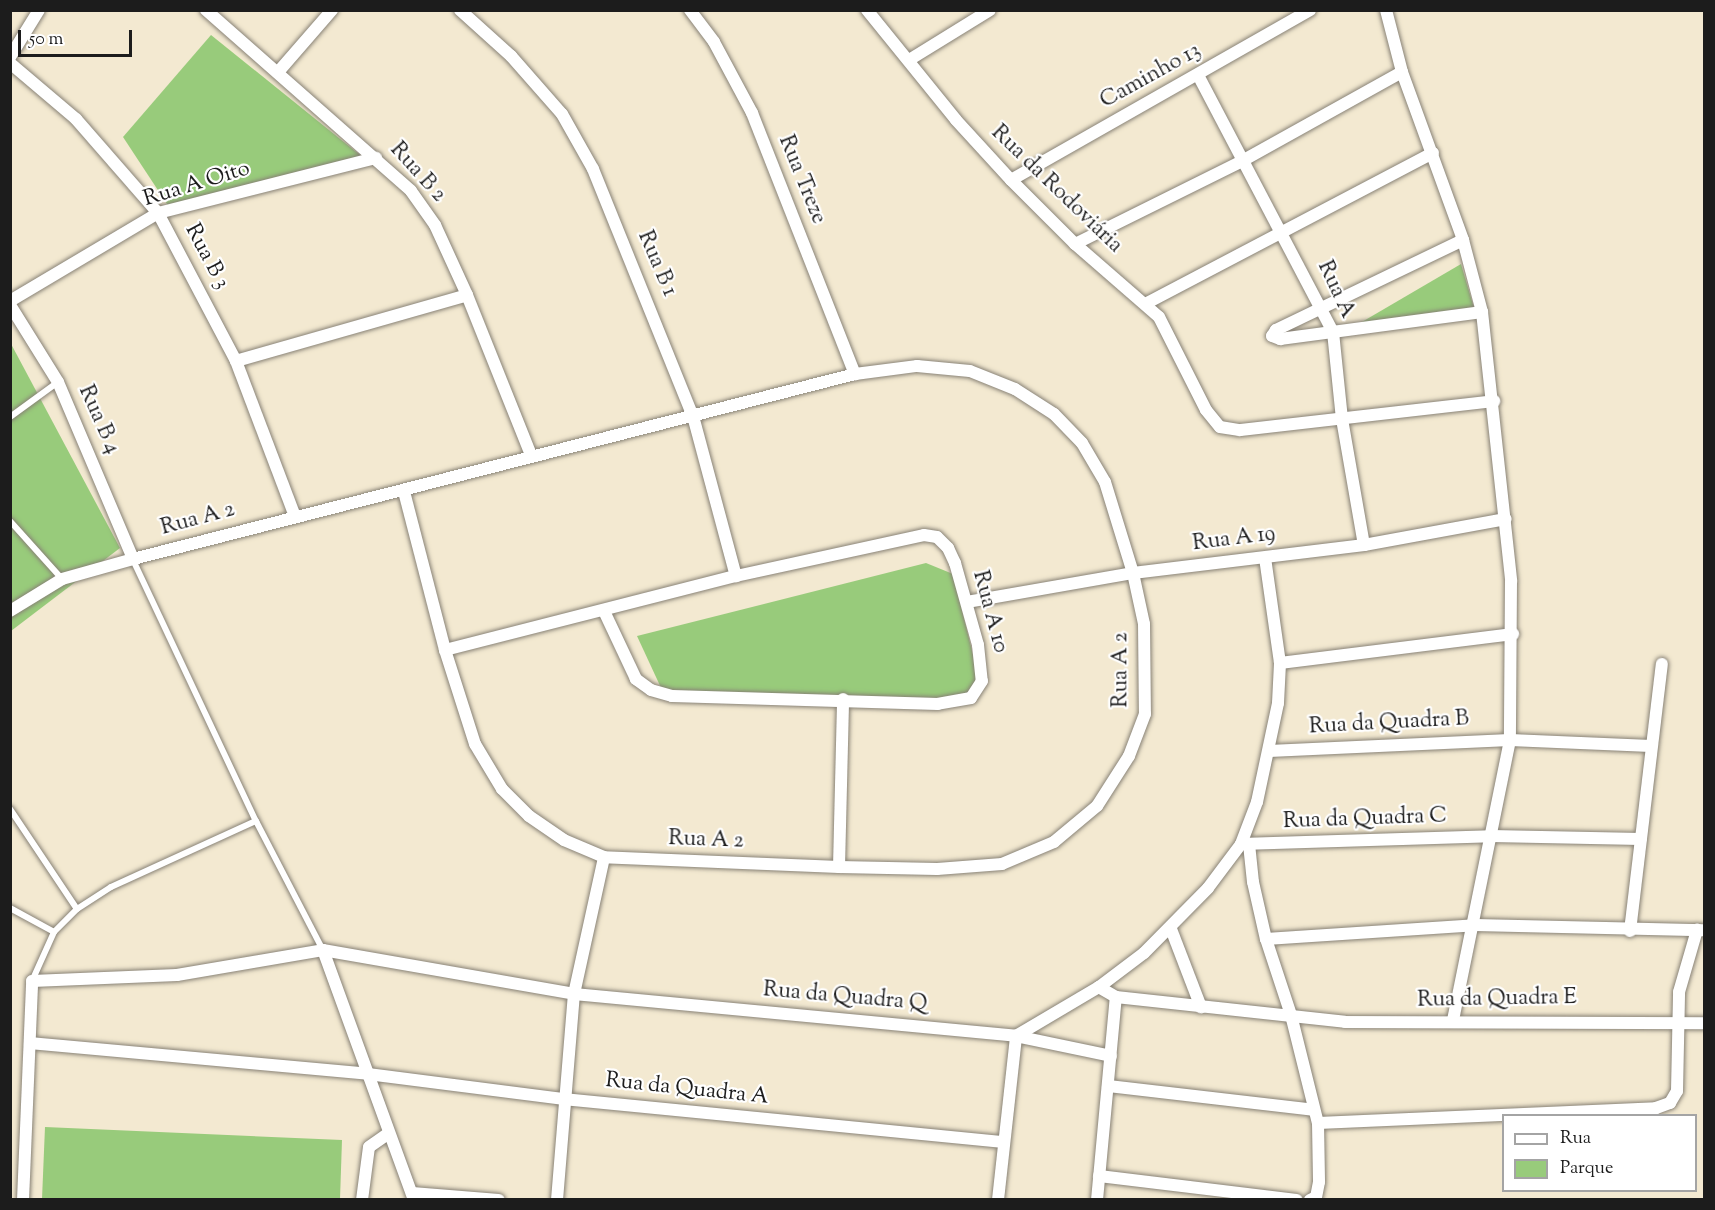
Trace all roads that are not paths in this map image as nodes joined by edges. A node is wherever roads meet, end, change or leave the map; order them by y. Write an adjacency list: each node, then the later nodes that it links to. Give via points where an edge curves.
1 (39, 10): 10 (street)
2 (207, 10): 13 (street, Rua B 2)
3 (332, 10): 13 (street)
4 (460, 10): 34 (street, Rua B 1, via 511,56 562,114 593,169)
5 (690, 10): 31 (street, Rua Treze, via 714,42 752,113)
6 (867, 10): 11 (street, Rua da Rodoviária)
7 (990, 10): 11 (street)
8 (1310, 10): 15 (street, Caminho 13)
9 (1386, 10): 14 (street)
10 (10, 57)
11 (909, 60): 19 (street, Rua da Rodoviária, via 956,120)
12 (10, 63): 20 (street, Rua B 3, via 76,119)
13 (279, 71): 17 (street, Rua B 2)
14 (1402, 72): 16 (street); 18 (street)
15 (1198, 75): 18 (street, Rua A); 19 (street, Caminho 13)
16 (1433, 153): 21 (street); 22 (street)
17 (376, 158): 20 (street, Rua A Oito); 24 (street, Rua B 2, via 411,192 435,225)
18 (1242, 161): 21 (street, Rua A); 23 (street)
19 (1011, 180): 23 (street, Rua da Rodoviária)
20 (158, 213): 25 (street, Rua A Oito); 30 (street, Rua B 3)
21 (1282, 231): 26 (street); 27 (street, Rua A)
22 (1464, 240): 27 (street); 28 (street)
23 (1075, 244): 26 (street, Rua da Rodoviária)
24 (467, 295): 30 (street); 37 (street, Rua B 2)
25 (10, 303): 32 (street, Rua B 4)
26 (1147, 303): 36 (street, Rua da Rodoviária, via 1170,334 1206,410 1220,427)
27 (1324, 309): 29 (street, Rua A); 29 (street, via 1276,330 1272,336 1280,339)
28 (1482, 312): 29 (street); 33 (street)
29 (1333, 332): 36 (street, Rua A)
30 (236, 361): 39 (street, Rua B 3)
31 (855, 374): 34 (street, Rua A 2); 45 (street, Rua A 2, via 917,366 970,371 1015,389 1054,414 1082,443 1105,482)
32 (58, 382): 35 (lane); 44 (street, Rua B 4)
33 (1494, 401): 36 (street); 40 (street)
34 (693, 416): 37 (street, Rua A 2); 46 (street, Rua B 1)
35 (10, 417)
36 (1342, 419): 42 (street, Rua A)
37 (531, 455): 38 (street, Rua A 2)
38 (404, 491): 39 (street, Rua A 2); 52 (street, Rua A 2)
39 (295, 516): 44 (street, Rua A 2)
40 (1506, 519): 42 (street, Rua A 19); 51 (street)
41 (10, 521): 47 (lane)
42 (1364, 545): 43 (street, Rua A 19)
43 (1265, 558): 45 (street, Rua A 19); 53 (street)
44 (133, 559): 47 (street, Rua A 2); 60 (lane)
45 (1133, 573): 48 (street, Rua A 19); 65 (street, Rua A 2, via 1144,624 1145,714 1129,756 1097,806 1054,842 1002,864 937,869)
46 (736, 576): 48 (street, Rua A 10, via 924,535 937,537 948,548); 50 (street, Rua A 10)
47 (62, 579): 49 (street, Rua A 2)
48 (967, 602): 55 (street, Rua A 10, via 982,666 982,681 971,698 938,704)
49 (10, 611)
50 (604, 611): 52 (street, Rua A 10); 55 (street, Rua A 10, via 625,662 636,680 651,690 672,696)
51 (1513, 634): 53 (street); 56 (street)
52 (445, 650): 64 (street, Rua A 2, via 475,744 502,789 529,816 564,840)
53 (1280, 663): 58 (street)
54 (1662, 664): 57 (street)
55 (843, 699): 65 (street)
56 (1510, 740): 57 (street, Rua da Quadra B); 58 (street, Rua da Quadra B); 61 (street)
57 (1651, 746): 62 (street)
58 (1269, 751): 63 (street)
59 (10, 809): 67 (lane)
60 (256, 821): 67 (lane, via 111,887); 74 (lane)
61 (1491, 836): 62 (street, Rua da Quadra C); 63 (street, Rua da Quadra C); 68 (street)
62 (1641, 839): 71 (street)
63 (1245, 844): 69 (street); 73 (street)
64 (604, 857): 65 (street, Rua A 2); 77 (street)
65 (839, 867)
66 (10, 908): 72 (lane)
67 (77, 909): 72 (lane)
68 (1475, 925): 71 (street); 73 (street); 81 (street)
69 (1172, 929): 76 (street); 79 (street)
70 (1701, 930): 71 (street); 82 (street, via 1679,992)
71 (1630, 931)
72 (54, 932): 75 (lane)
73 (1266, 939): 80 (street)
74 (323, 950): 75 (street, Rua da Quadra Q, via 177,975); 77 (street, Rua da Quadra Q); 87 (street)
75 (33, 981): 85 (street)
76 (1099, 987): 78 (street); 84 (street)
77 (574, 994): 84 (street, Rua da Quadra Q); 89 (street)
78 (1116, 997): 79 (street, Rua da Quadra E); 86 (street)
79 (1201, 1007): 80 (street, Rua da Quadra E)
80 (1291, 1015): 81 (street, Rua da Quadra E, via 1345,1022); 90 (street)
81 (1453, 1021): 82 (street, Rua da Quadra E)
82 (1677, 1023): 83 (street, Rua da Quadra E); 91 (street, via 1677,1091 1674,1100 1664,1106)
83 (1704, 1023)
84 (1016, 1036): 86 (street, Rua da Quadra Q); 93 (street)
85 (30, 1042): 87 (street, Rua da Quadra A); 96 (street)
86 (1111, 1056): 88 (street)
87 (368, 1074): 89 (street, Rua da Quadra A); 92 (street)
88 (1108, 1086): 90 (street); 94 (street)
89 (564, 1099): 93 (street, Rua da Quadra A); 99 (street)
90 (1314, 1110): 91 (street)
91 (1318, 1123): 103 (street, via 1319,1182 1316,1197)
92 (389, 1133): 95 (street); 97 (street, via 369,1147)
93 (1003, 1142): 100 (street)
94 (1099, 1176): 101 (street); 102 (street)
95 (413, 1196): 98 (street)
96 (23, 1200)
97 (362, 1200)
98 (499, 1200)
99 (557, 1200)
100 (998, 1200)
101 (1097, 1200)
102 (1297, 1200)
103 (1310, 1200)

